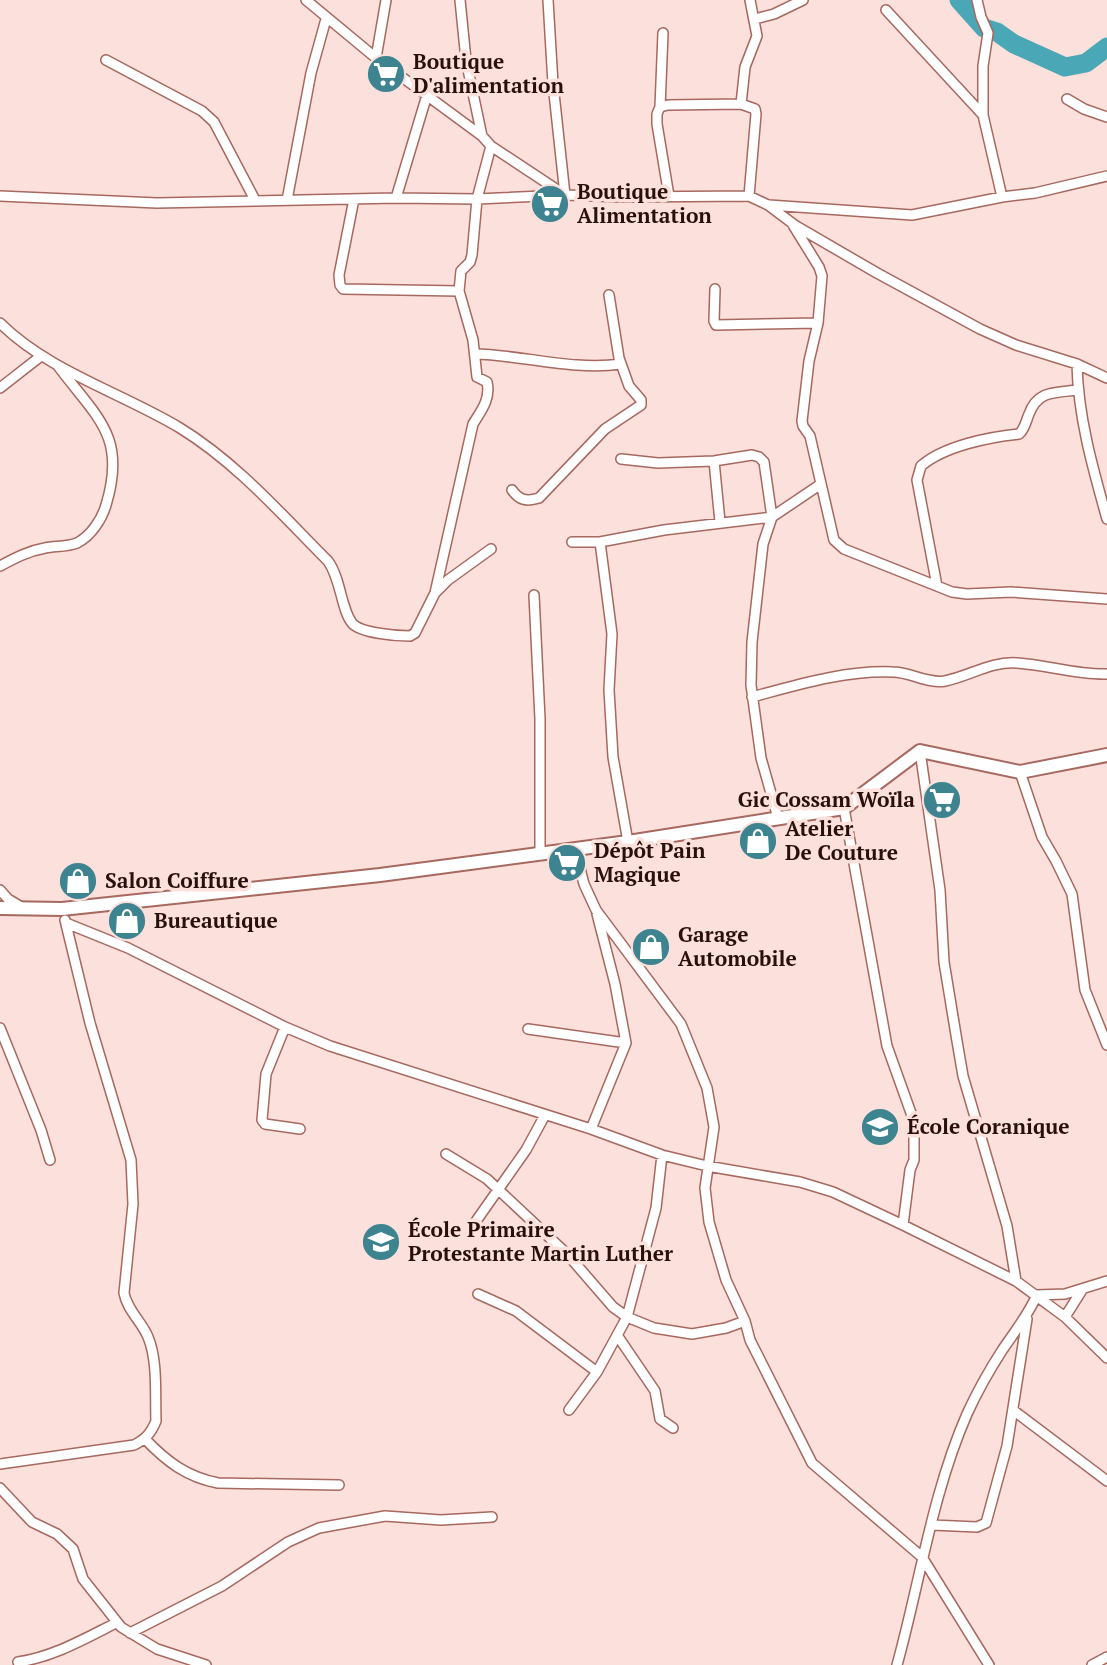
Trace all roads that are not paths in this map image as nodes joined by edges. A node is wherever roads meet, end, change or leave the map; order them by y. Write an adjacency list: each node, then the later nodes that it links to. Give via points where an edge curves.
1 (306, 0): 9 (street)
2 (386, 0): 12 (street)
3 (460, 0): 20 (street, via 466,60)
4 (548, 0): 23 (street)
5 (750, 0): 10 (street)
6 (803, 0): 10 (street)
7 (977, 0): 18 (street, via 988,33)
8 (886, 10): 18 (street)
9 (326, 19): 12 (street); 32 (street)
10 (755, 19): 16 (street, via 757,36 745,67)
11 (663, 33): 17 (street)
12 (376, 58): 14 (street)
13 (106, 60): 31 (street, via 202,110 214,122)
14 (427, 95): 20 (street); 28 (street)
15 (1067, 99): 19 (street)
16 (741, 104): 17 (street); 24 (street, via 755,108 756,114)
17 (660, 107): 26 (street, via 657,124)
18 (983, 115): 27 (street)
19 (1107, 117)
20 (482, 136): 21 (street)
21 (491, 146): 23 (street); 30 (street)
22 (1107, 176): 27 (street)
23 (565, 195): 26 (street); 30 (street)
24 (749, 195): 26 (street); 33 (street)
25 (0, 196): 31 (street, via 157,203)
26 (669, 196)
27 (1002, 197): 33 (street, via 912,215)
28 (396, 198): 29 (street); 30 (street)
29 (354, 199): 32 (street); 36 (street, via 339,275 343,289)
30 (477, 199): 36 (street, via 472,255 461,271)
31 (255, 200): 32 (street)
32 (287, 200)
33 (768, 205): 34 (street)
34 (791, 222): 39 (street, via 819,267); 43 (street, via 989,333)
35 (715, 289): 39 (street, via 716,325)
36 (459, 291): 40 (street)
37 (609, 295): 44 (street)
38 (0, 323): 41 (street)
39 (818, 323): 50 (street, via 802,413)
40 (475, 354): 44 (street); 60 (street, via 475,372 486,383 487,396 473,424)
41 (41, 356): 42 (street); 46 (street)
42 (55, 362): 58 (street, via 106,430 115,464 111,487 104,511 84,538 74,544 28,551); 60 (street, via 173,424 236,470 328,561 355,626 410,636)
43 (1077, 364): 45 (street); 47 (street)
44 (621, 365): 51 (street, via 641,405 605,429 538,498 524,500)
45 (1107, 378)
46 (0, 387)
47 (1077, 390): 53 (street); 59 (street, via 1035,399 1019,434 949,451 921,466 917,480)
48 (621, 459): 49 (street)
49 (714, 461): 52 (street, via 759,457 764,462); 54 (street)
50 (821, 484): 52 (street); 59 (street, via 838,545)
51 (512, 490)
52 (772, 517): 54 (street); 64 (street, via 763,544 752,642)
53 (1107, 519)
54 (720, 522): 56 (street)
55 (572, 542): 56 (street)
56 (600, 542): 70 (street, via 612,634 613,757)
57 (491, 548): 60 (street)
58 (0, 566)
59 (937, 586): 62 (street, via 967,594 1011,592)
60 (435, 593)
61 (534, 594): 72 (street)
62 (1107, 599)
63 (1107, 674): 64 (street, via 1015,663 944,681 901,672 859,674)
64 (752, 697): 69 (street, via 761,758)
65 (920, 751): 67 (main road); 68 (main road); 95 (street, via 940,890 944,962 963,1076 1007,1226)
66 (1107, 755): 67 (main road)
67 (1020, 772): 83 (street, via 1042,837 1072,894 1085,990)
68 (844, 808): 69 (main road); 94 (street, via 887,1046 914,1127)
69 (778, 818): 70 (main road)
70 (628, 842): 71 (main road)
71 (575, 849): 72 (main road); 77 (street)
72 (540, 854): 76 (main road)
73 (0, 890): 75 (street)
74 (0, 908): 75 (main road)
75 (24, 909): 76 (main road)
76 (62, 909): 78 (street)
77 (596, 911): 82 (street); 91 (street, via 688,1037 713,1115)
78 (66, 923): 79 (street, via 128,948); 110 (street, via 131,1160 133,1204 124,1293 153,1351 156,1421)
79 (285, 1027): 85 (street, via 377,1062); 86 (street, via 266,1074 261,1120)
80 (0, 1028): 84 (street)
81 (528, 1029): 82 (street)
82 (626, 1042): 87 (street)
83 (1107, 1045)
84 (4, 1050): 90 (street)
85 (545, 1115): 87 (street); 92 (street)
86 (300, 1129)
87 (591, 1129): 89 (street)
88 (446, 1154): 92 (street)
89 (662, 1155): 91 (street); 100 (street, via 656,1208)
90 (50, 1160)
91 (707, 1166): 94 (street, via 800,1182); 103 (street, via 706,1196 716,1253)
92 (498, 1190): 93 (street); 100 (street)
93 (474, 1224)
94 (904, 1225): 95 (street)
95 (1016, 1281): 99 (street)
96 (1107, 1281): 97 (street)
97 (1082, 1290): 99 (street); 102 (street)
98 (478, 1294): 106 (street, via 516,1311)
99 (1037, 1295): 101 (street); 102 (street)
100 (627, 1317): 103 (street, via 654,1328 692,1334); 104 (street)
101 (1027, 1317): 108 (street); 116 (street, via 968,1413)
102 (1065, 1317): 105 (street)
103 (745, 1321): 117 (street, via 750,1340 812,1463)
104 (617, 1335): 106 (street); 109 (street, via 656,1391 660,1419)
105 (1107, 1358)
106 (597, 1372): 107 (street)
107 (569, 1410)
108 (1013, 1410): 112 (street); 116 (street, via 986,1523 977,1527)
109 (673, 1428)
110 (145, 1439): 111 (street, via 134,1445); 113 (street, via 165,1460 218,1483)
111 (0, 1464)
112 (1107, 1481)
113 (339, 1485)
114 (0, 1488): 118 (street, via 32,1522 57,1534 73,1549 83,1579)
115 (492, 1517): 119 (street, via 385,1516 319,1528 288,1542 222,1586)
116 (932, 1525): 117 (street)
117 (922, 1557): 123 (street); 124 (street)
118 (116, 1623): 119 (street); 121 (street, via 38,1659)
119 (130, 1633): 122 (street, via 157,1649)
120 (1107, 1657): 125 (street)
121 (18, 1662)
122 (206, 1665)
123 (897, 1665)
124 (989, 1665)
125 (1092, 1665)

